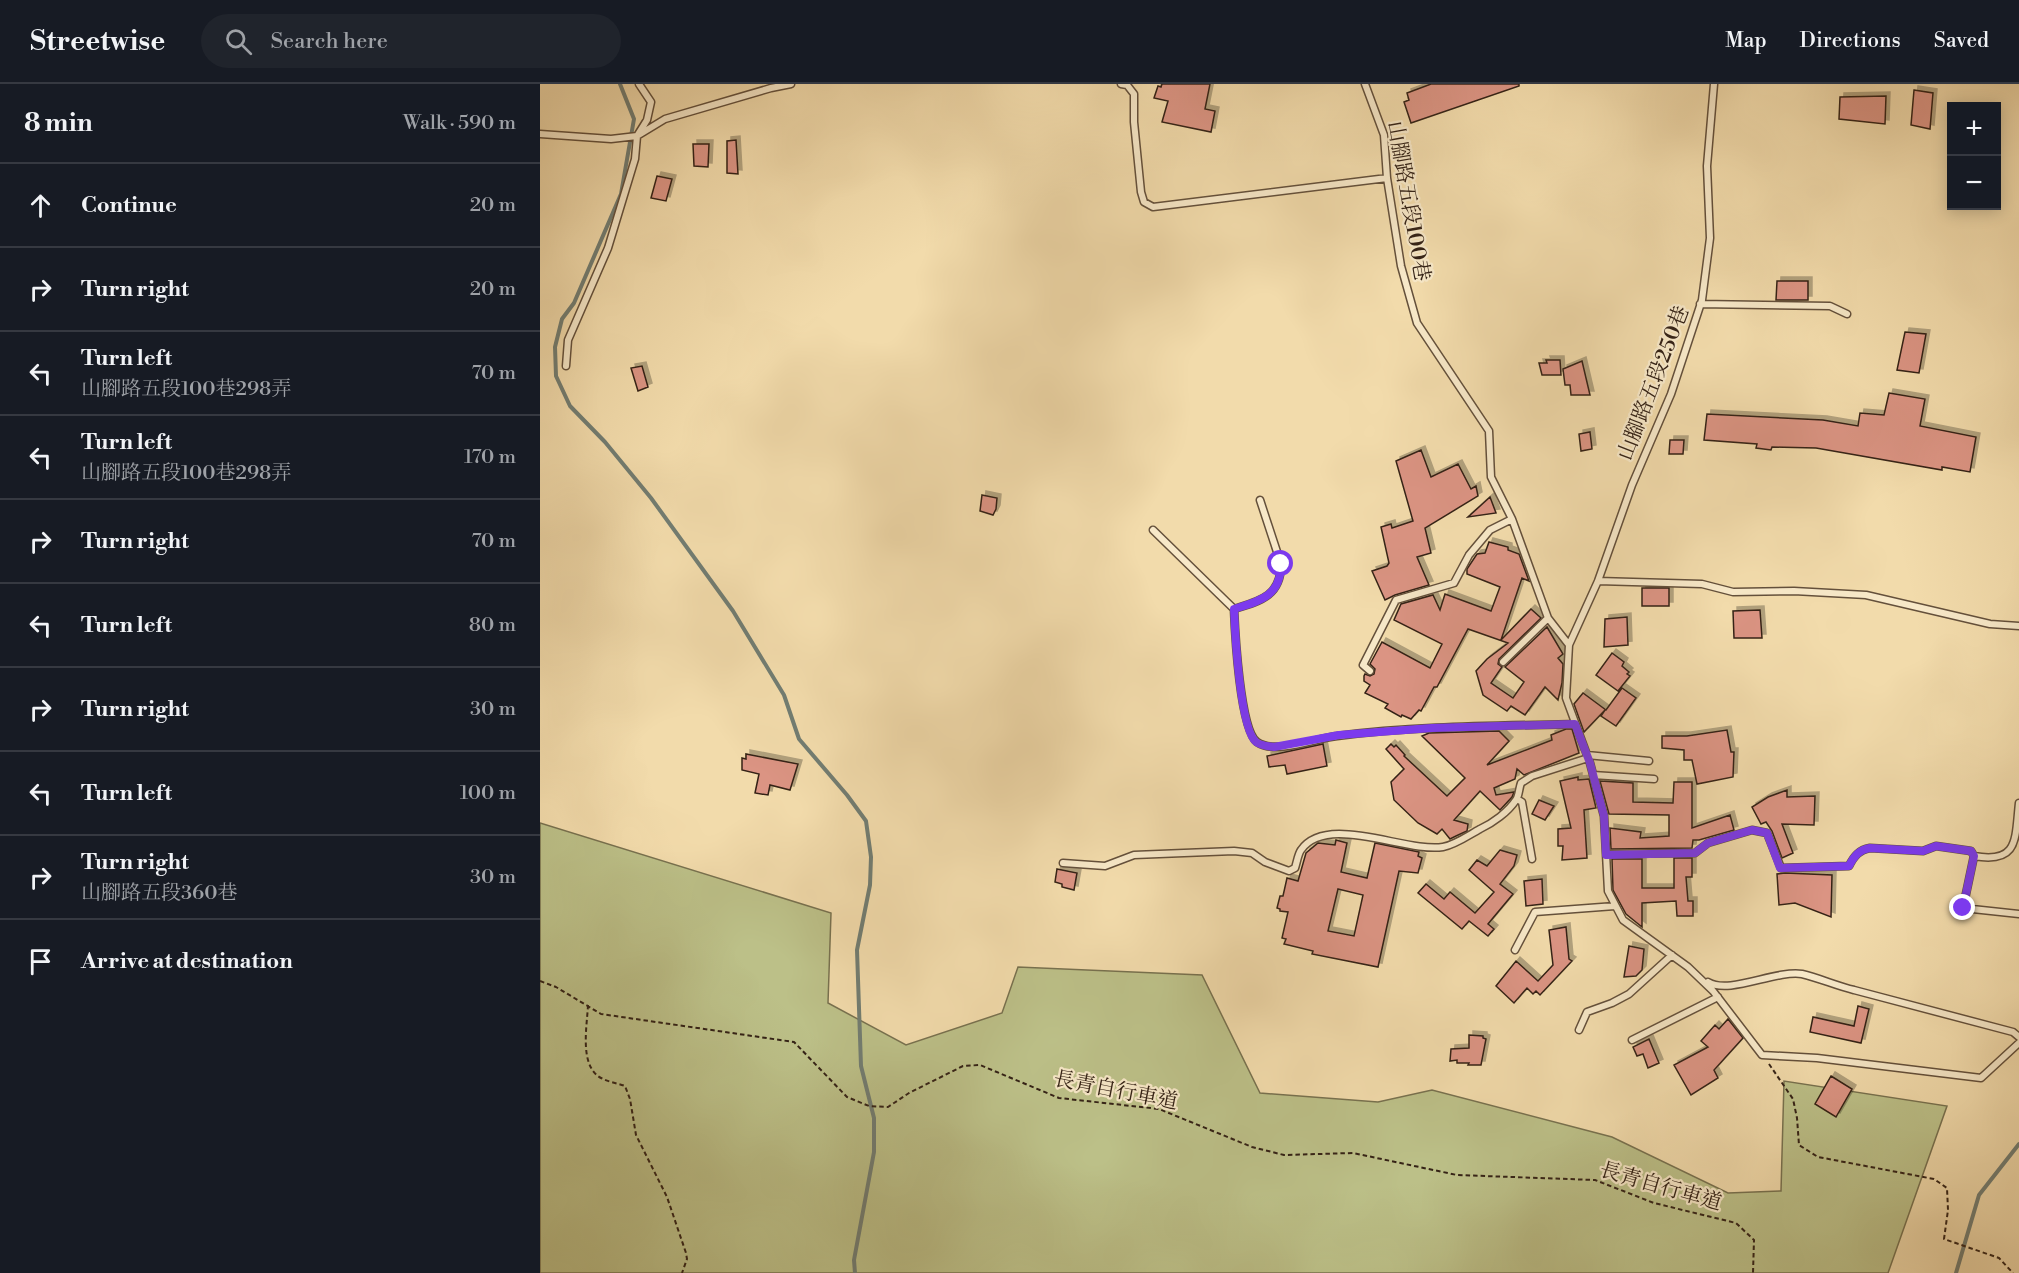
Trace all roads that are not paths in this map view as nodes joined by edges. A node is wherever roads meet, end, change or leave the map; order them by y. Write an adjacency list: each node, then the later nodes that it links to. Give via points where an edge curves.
1 (639, 84): 7 (lane, via 651,102 647,120)
2 (791, 84): 7 (lane, via 665,119)
3 (1120, 84): 8 (lane, via 1127,85 1134,94 1141,192 1144,202 1153,207)
4 (1365, 84): 8 (lane, 山腳路五段100巷, via 1384,135)
5 (1714, 84): 9 (lane, 山腳路五段250巷, via 1707,166 1710,238)
6 (540, 134): 7 (lane, via 611,139)
7 (637, 136): 11 (lane, via 636,159 608,248 568,340)
8 (1387, 178): 13 (lane, 山腳路五段100巷, via 1401,266 1417,323 1489,431 1491,477)
9 (1700, 304): 10 (lane, via 1830,306); 15 (lane, 山腳路五段250巷, via 1671,394 1632,485)
10 (1847, 314)
11 (567, 366)
12 (1260, 500): 16 (lane, via 1281,575 1278,584 1261,600)
13 (1512, 519): 17 (lane, 山腳路五段100巷); 21 (lane, via 1490,530 1469,555 1454,583 1396,600 1363,665)
14 (1153, 530): 16 (lane)
15 (1598, 581): 18 (lane, via 1702,584 1733,592 1866,595 1990,624); 19 (lane, 山腳路五段250巷)
16 (1234, 609): 22 (lane, via 1236,661 1249,731 1255,741 1265,746 1287,746 1339,735 1432,728)
17 (1548, 618): 19 (lane, 山腳路五段100巷); 20 (lane)
18 (2019, 626)
19 (1569, 645): 22 (lane, via 1566,698)
20 (1503, 662)
21 (1370, 671)
22 (1575, 724): 23 (lane)
23 (1588, 756): 24 (lane); 25 (lane); 27 (lane, via 1532,776 1521,783)
24 (1649, 761)
25 (1593, 775): 26 (lane); 29 (lane, via 1604,816)
26 (1654, 779)
27 (1517, 799): 31 (lane, via 1522,802); 32 (lane, via 1489,825 1444,847 1352,834 1324,835 1300,850 1295,867 1289,871 1252,853 1234,851 1134,855 1105,866)
28 (2019, 803): 30 (lane, via 2014,842 2008,853 1991,859)
29 (1606, 855): 30 (lane, via 1695,853 1708,843 1752,830 1767,833 1780,868 1849,866 1853,857 1870,848 1923,851 1936,846 1971,851); 33 (lane, via 1608,891)
30 (1974, 856): 34 (lane, via 1963,908)
31 (1532, 859)
32 (1063, 863)
33 (1615, 906): 35 (lane, via 1535,912); 36 (lane, via 1623,920)
34 (2019, 914)
35 (1515, 950)
36 (1672, 955): 37 (lane); 39 (lane, via 1629,994 1587,1012)
37 (1700, 978): 38 (lane); 40 (lane, via 1714,986 1802,974 2013,1032)
38 (1718, 997): 41 (lane); 42 (lane, via 1762,1055 1981,1078)
39 (1579, 1030)
40 (2019, 1037)
41 (1632, 1040)
42 (2019, 1043)

